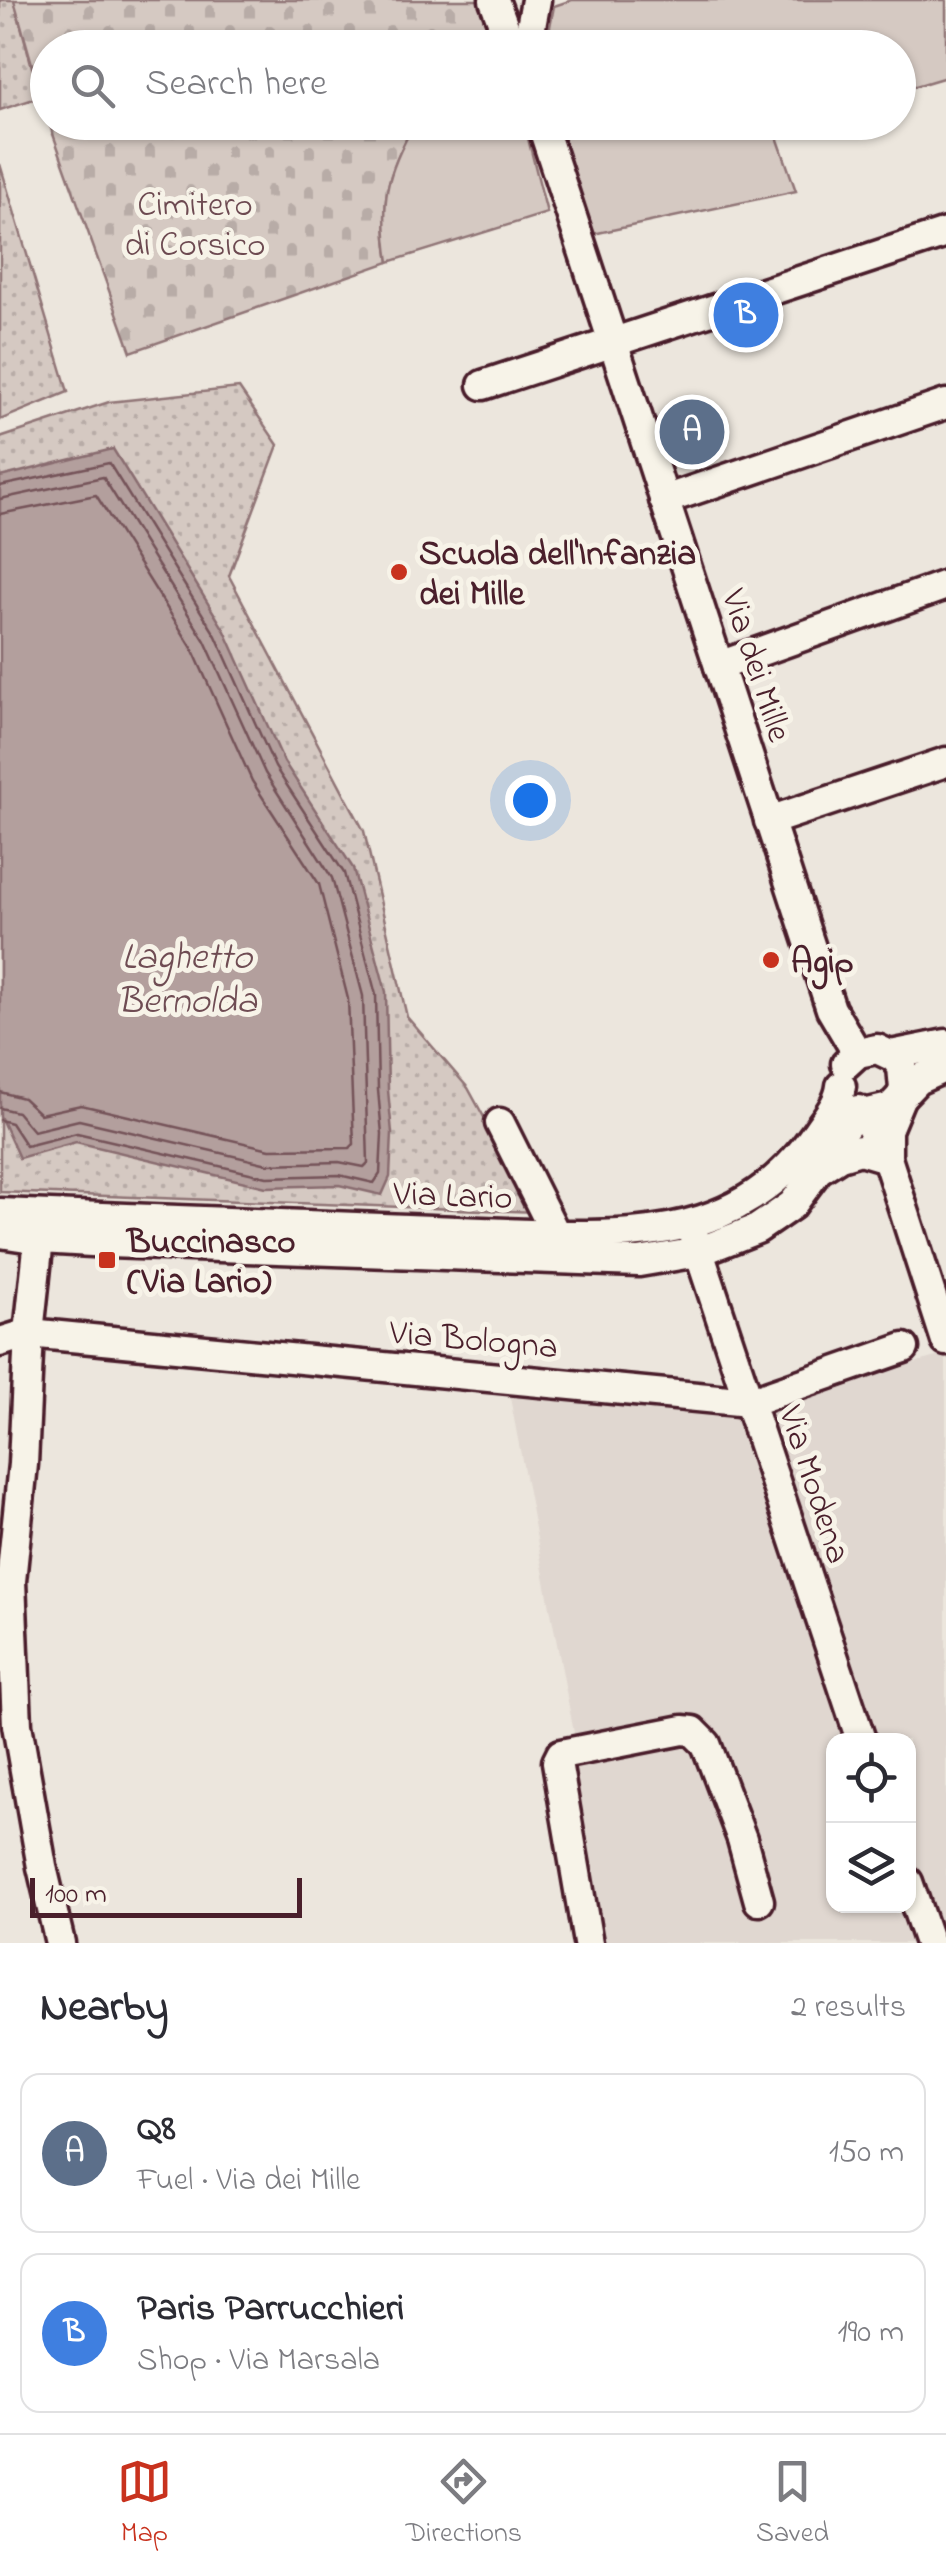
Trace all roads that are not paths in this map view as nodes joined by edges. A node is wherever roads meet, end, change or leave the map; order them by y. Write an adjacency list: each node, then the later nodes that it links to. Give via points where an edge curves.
1 (494, 0): 3 (street)
2 (536, 0): 4 (street)
3 (505, 30)
4 (530, 30)
5 (547, 140): 7 (street, Via dei Mille)
6 (946, 233): 7 (street)
7 (613, 344): 8 (street); 10 (street, Via dei Mille)
8 (483, 385)
9 (946, 404): 10 (street)
10 (664, 500): 12 (street, Via dei Mille)
11 (946, 585): 12 (street)
12 (718, 666): 14 (street, Via dei Mille)
13 (946, 762): 14 (street)
14 (769, 821): 16 (street, Via dei Mille, via 834,1017)
15 (946, 1044): 17 (street)
16 (857, 1053): 17 (street, via 877,1049); 19 (street, via 843,1069)
17 (891, 1055): 20 (street, via 904,1076)
18 (946, 1067): 20 (street, via 922,1076)
19 (841, 1086): 21 (street); 26 (street, Via Lario, via 808,1144 773,1184)
20 (900, 1098): 21 (street, via 890,1108); 23 (street, via 887,1130)
21 (864, 1112): 23 (street); 24 (street, Via Lario, via 832,1141)
22 (500, 1123): 29 (street)
23 (887, 1158): 24 (street, Via Lario, via 865,1150 847,1153 824,1164); 32 (street)
24 (807, 1185): 30 (street, Via Lario, via 777,1217)
25 (0, 1212): 27 (street, Via Lario)
26 (690, 1224): 29 (street, Via Lario, via 635,1234); 30 (street, Via Modena)
27 (41, 1228): 28 (street, Via Lario); 29 (street, Via Lario); 30 (street, Via Lario, via 609,1263); 31 (street)
28 (0, 1233)
29 (556, 1235)
30 (698, 1252): 35 (street, Via Modena)
31 (28, 1333): 33 (street); 35 (street, Via Bologna); 36 (street, via 11,1581)
32 (946, 1341)
33 (0, 1342)
34 (904, 1348): 35 (street, Via Bologna)
35 (749, 1402): 37 (street, Via Modena)
36 (11, 1717): 40 (street)
37 (860, 1733)
38 (759, 1901): 41 (street, via 742,1840 698,1735 684,1730 561,1754 557,1762)
39 (916, 1905): 42 (street)
40 (60, 1943)
41 (588, 1943)
42 (929, 1943)

